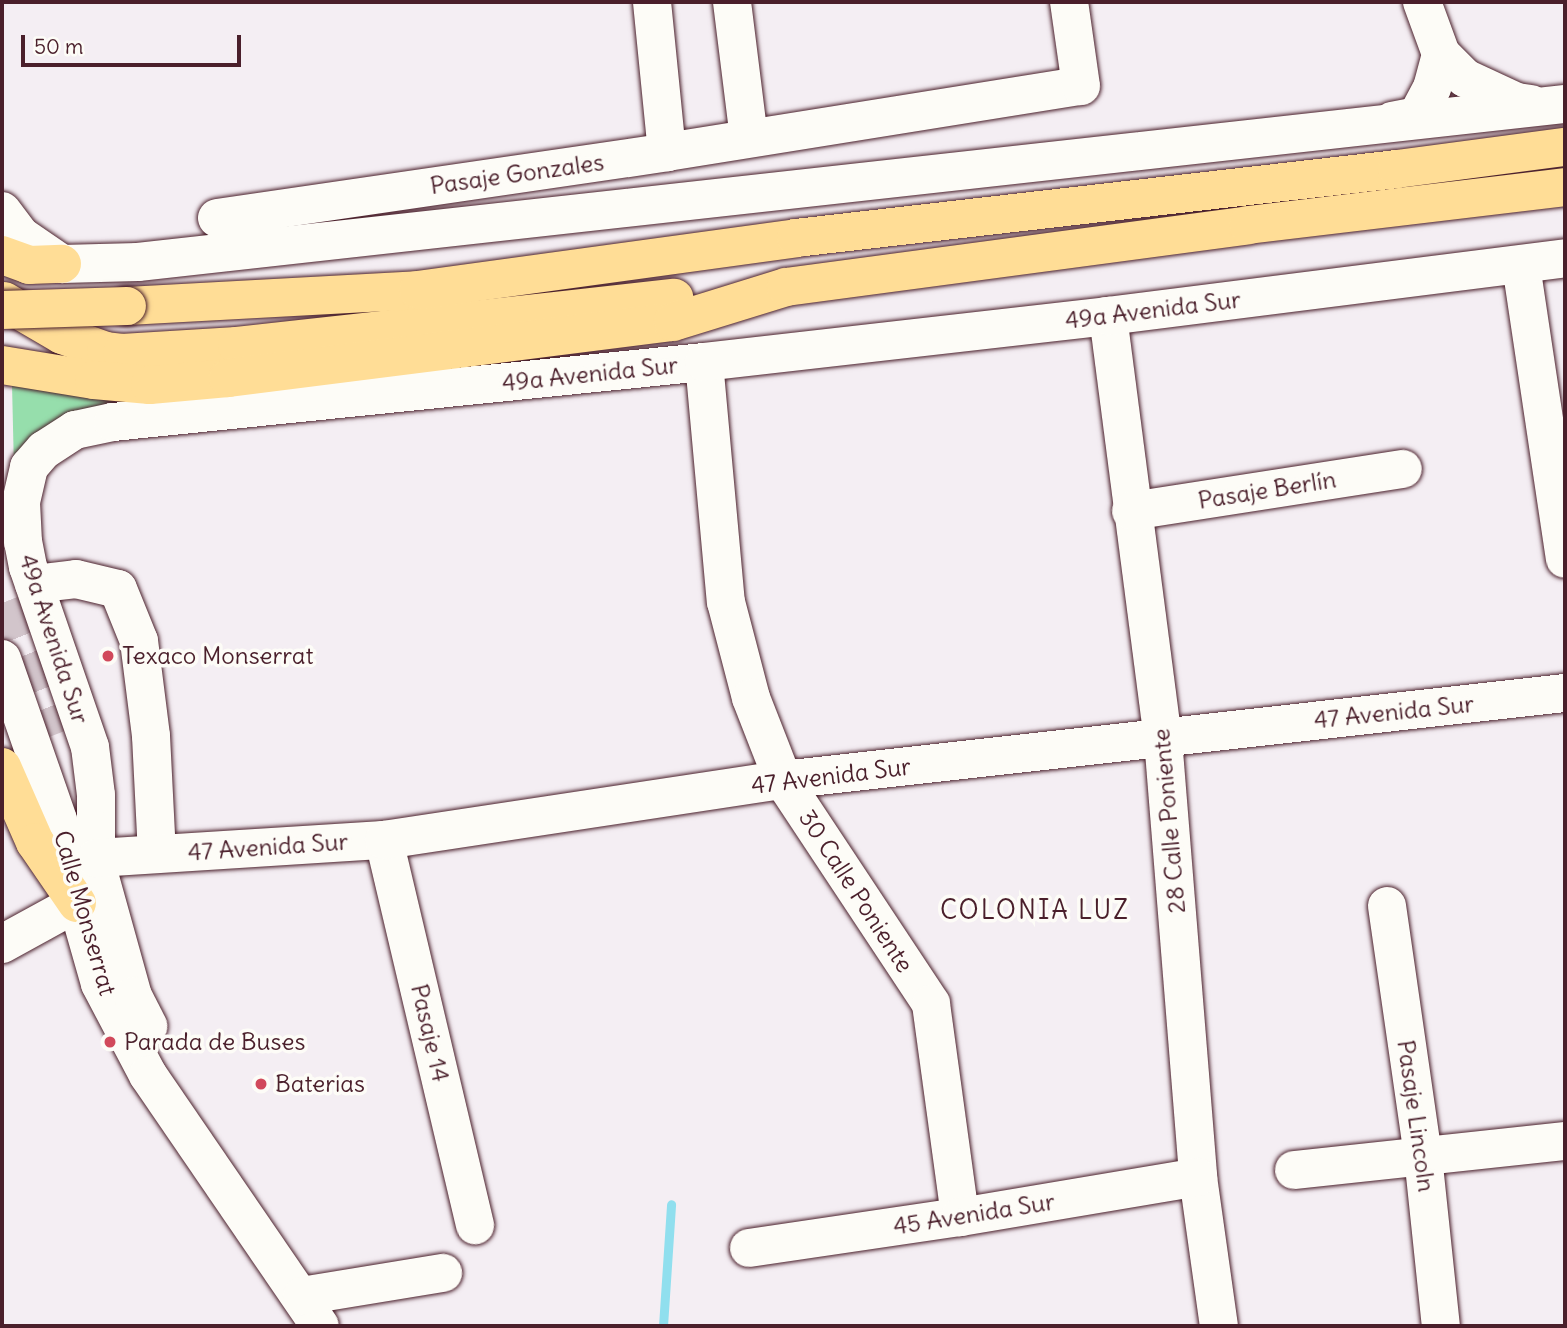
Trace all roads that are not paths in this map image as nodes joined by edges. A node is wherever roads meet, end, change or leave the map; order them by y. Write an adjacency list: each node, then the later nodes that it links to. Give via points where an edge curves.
1 (652, 2): 10 (street)
2 (732, 2): 8 (street)
3 (1069, 2): 8 (street, Pasaje Gonzales, via 1081,86)
4 (1422, 2): 5 (street)
5 (1441, 54): 6 (street, via 1465,78 1517,102); 7 (street, via 1432,88 1417,116)
6 (1553, 105): 7 (street)
7 (1359, 129): 15 (street, via 152,260)
8 (749, 138): 10 (street, Pasaje Gonzales)
9 (1565, 147): 19 (main road, bridge, via 796,237 418,289)
10 (667, 152): 13 (street, Pasaje Gonzales)
11 (1565, 187): 17 (main road, 49a Avenida Sur)
12 (2, 211): 15 (street, via 21,236)
13 (217, 218)
14 (1565, 258): 16 (street, 49a Avenida Sur)
15 (31, 261)
16 (1521, 264): 20 (street, 49a Avenida Sur); 25 (street)
17 (786, 287): 18 (main road, bridge, via 237,346 122,353 62,335); 22 (main road, 49a Avenida Sur, via 673,323 242,377 150,385)
18 (2, 300)
19 (2, 310)
20 (1108, 316): 21 (street, 49a Avenida Sur); 24 (street, 28 Calle Poniente)
21 (704, 362): 26 (street, 49a Avenida Sur, via 113,422 75,430 44,450 29,467 24,484 23,541); 32 (street, 30 Calle Poniente, via 726,602 751,698)
22 (2, 365)
23 (1402, 469): 24 (street, Pasaje Berlín)
24 (1131, 512): 30 (street, 28 Calle Poniente)
25 (1565, 559)
26 (33, 584): 34 (street, via 76,579 118,589 139,641 151,736); 35 (street, 49a Avenida Sur, via 90,747)
27 (2, 659): 36 (street, Calle Monserrat, via 58,820)
28 (1565, 693): 30 (street, 47 Avenida Sur)
29 (54, 735): 35 (street, Calle Monserrat)
30 (1163, 738): 32 (street, 47 Avenida Sur); 42 (street, 28 Calle Poniente)
31 (2, 767): 36 (main road, via 35,842)
32 (783, 780): 33 (street, 47 Avenida Sur); 44 (street, 30 Calle Poniente, via 931,1004)
33 (384, 840): 34 (street, 47 Avenida Sur); 45 (street, Pasaje 14)
34 (157, 854): 35 (street, 47 Avenida Sur)
35 (96, 859): 43 (street, Calle Monserrat, via 133,996 179,1082)
36 (76, 903): 38 (street); 43 (street, Calle Monserrat, via 100,984 148,1075)
37 (1387, 906): 40 (street, Pasaje Lincoln)
38 (2, 944)
39 (1565, 1141): 40 (street)
40 (1423, 1156): 41 (street); 50 (street, Pasaje Lincoln)
41 (1294, 1170)
42 (1198, 1177): 44 (street, 45 Avenida Sur); 49 (street, 28 Calle Poniente)
43 (223, 1186): 48 (street, Calle Monserrat)
44 (960, 1217): 46 (street, 45 Avenida Sur)
45 (475, 1225)
46 (749, 1248)
47 (443, 1273): 48 (street)
48 (311, 1311)
49 (1219, 1326)
50 (1441, 1326)

